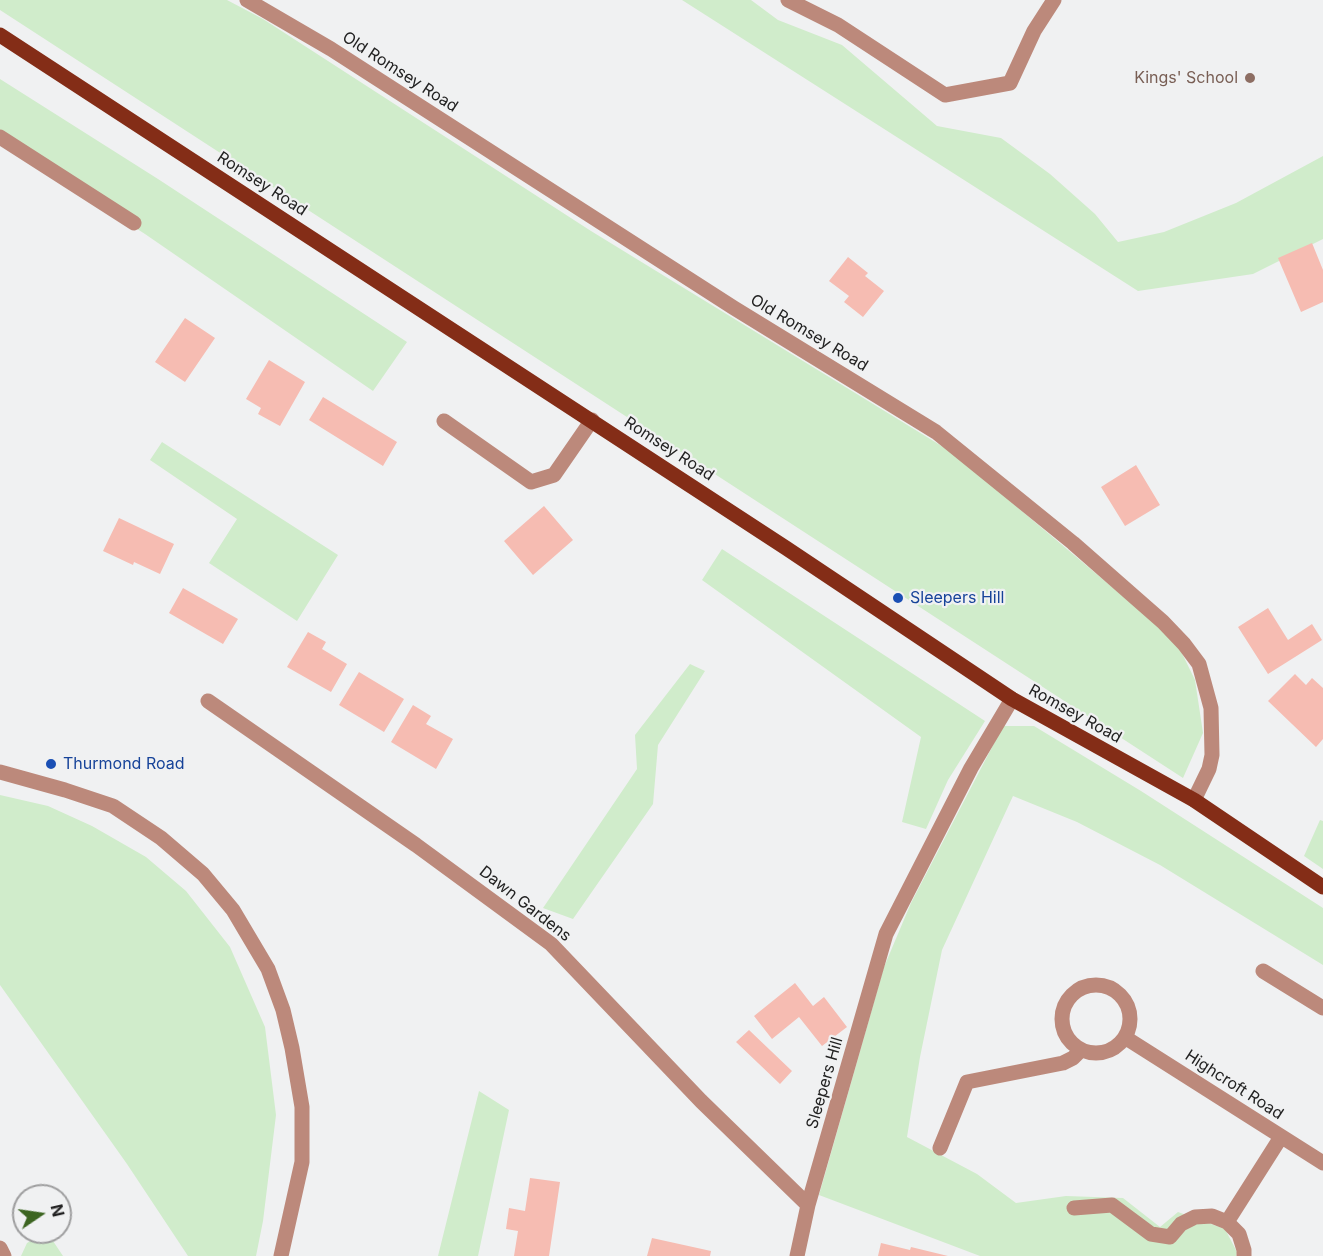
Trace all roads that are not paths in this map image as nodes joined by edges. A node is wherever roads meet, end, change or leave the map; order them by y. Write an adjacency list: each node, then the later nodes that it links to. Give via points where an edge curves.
1 (247, 0): 12 (street, Old Romsey Road, via 331,49 724,302 936,432 1073,543 1163,622 1199,664 1211,708 1212,756)
2 (788, 0): 3 (street, via 838,25 945,95 1011,83 1034,31)
3 (1054, 0)
4 (0, 35): 7 (main road, Romsey Road)
5 (0, 137): 6 (street)
6 (134, 223)
7 (592, 420): 8 (street, via 554,476 531,482); 9 (main road, Romsey Road)
8 (444, 421)
9 (1012, 699): 12 (main road, Romsey Road); 21 (street, Sleepers Hill, via 971,768 886,934)
10 (208, 701): 21 (street, Dawn Gardens, via 551,944 701,1101)
11 (0, 772): 26 (street, via 112,806 161,838 203,874 233,910 268,969 283,1010 302,1107 302,1162)
12 (1194, 800): 13 (main road, Romsey Road)
13 (1323, 886)
14 (1263, 971): 15 (street)
15 (1323, 1008)
16 (1126, 1038): 17 (street, via 1114,1050 1099,1054); 17 (street, via 1132,1022 1128,1005 1118,992 1103,985 1086,986 1072,994 1063,1009 1062,1026 1069,1041); 18 (street, Highcroft Road)
17 (1080, 1051): 19 (street, via 1063,1063 967,1082)
18 (1281, 1137): 20 (street, Highcroft Road); 23 (street)
19 (940, 1148)
20 (1323, 1163)
21 (808, 1205): 27 (street, Sleepers Hill)
22 (1074, 1208): 23 (street, via 1112,1205 1151,1234 1170,1237 1181,1224 1195,1217 1212,1216)
23 (1227, 1222): 28 (street, via 1239,1234)
24 (0, 1248): 25 (street)
25 (4, 1256)
26 (280, 1256)
27 (797, 1256)
28 (1244, 1256)

